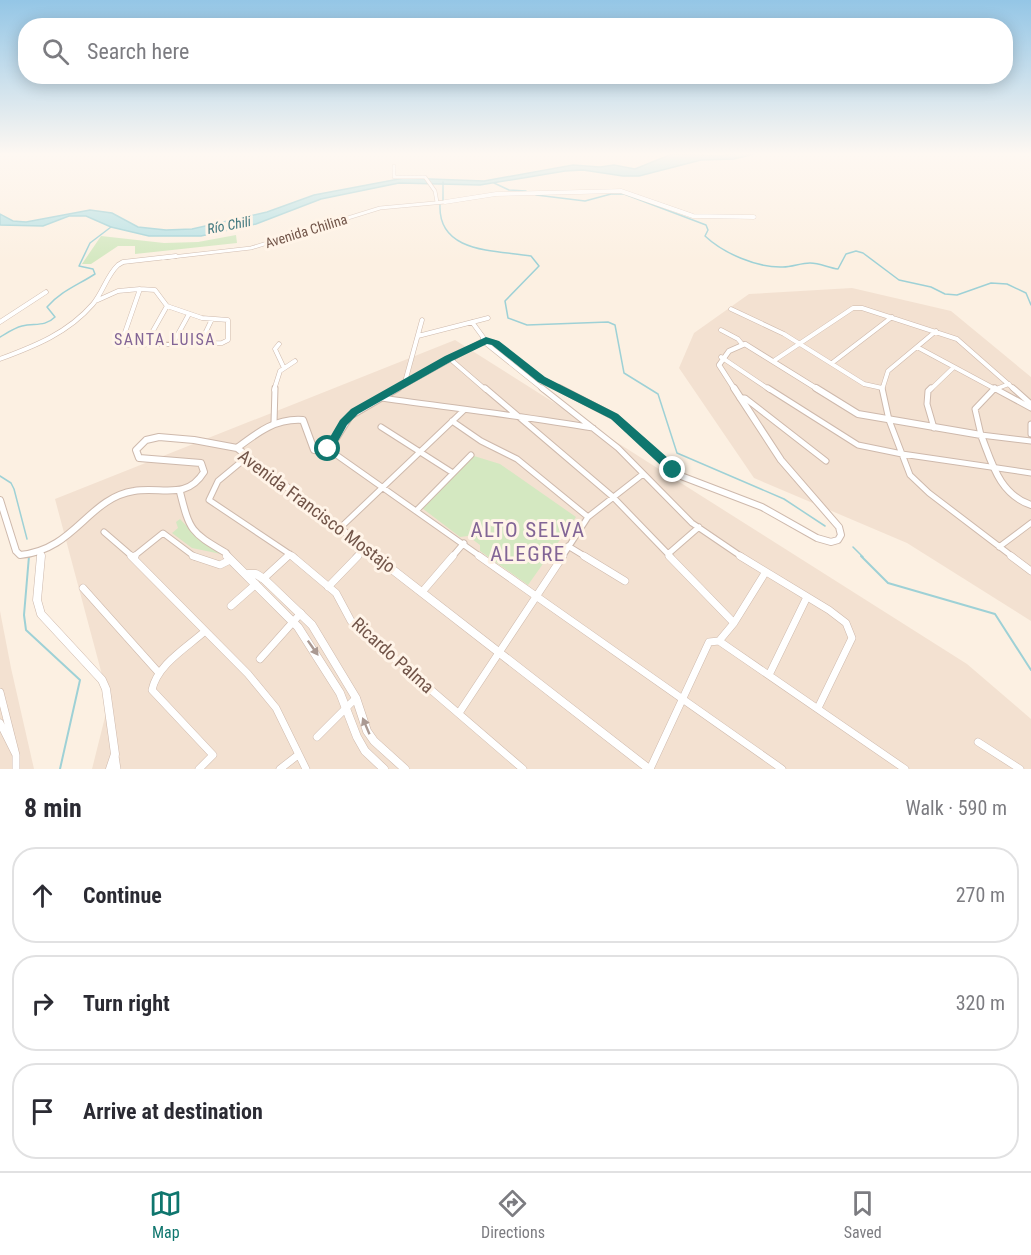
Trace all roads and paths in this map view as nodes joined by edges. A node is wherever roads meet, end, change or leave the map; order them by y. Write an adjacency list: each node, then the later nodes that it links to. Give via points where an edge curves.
1 (434, 189): 2 (street)
2 (441, 202): 3 (street, Avenida Chilina, via 496,194 621,191 693,216); 7 (street, Avenida Chilina, via 380,208 251,248 123,262 112,270 103,291)
3 (754, 217)
4 (140, 289): 6 (street, via 157,291); 7 (street, via 115,291); 24 (street, via 122,343)
5 (46, 292): 14 (street)
6 (167, 306): 9 (street); 24 (street)
7 (87, 309): 29 (street, Avenida Chilina, via 57,336)
8 (730, 309): 23 (street)
9 (189, 314): 12 (street); 25 (street)
10 (488, 318): 15 (street)
11 (892, 318): 17 (street); 23 (street, via 853,308); 32 (street)
12 (212, 319): 20 (street); 20 (street, via 228,320 228,340)
13 (422, 320): 18 (street)
14 (0, 321)
15 (472, 322): 18 (street); 19 (street)
16 (721, 330): 22 (street)
17 (936, 331): 26 (street); 38 (street, via 957,339)
18 (418, 336): 35 (street)
19 (483, 341): 28 (street); 43 (street, via 495,343 542,379 615,417 681,476 762,507 817,538 838,540 839,527 782,460); 54 (street)
20 (200, 344): 25 (street)
21 (279, 344): 33 (street, via 275,349)
22 (742, 344): 27 (street); 30 (street)
23 (799, 344): 30 (street); 32 (street)
24 (145, 345): 25 (street)
25 (172, 345)
26 (917, 347): 34 (street); 39 (street, via 888,370)
27 (721, 357): 43 (street, via 719,365); 61 (street, via 846,440)
28 (448, 358): 36 (street); 47 (street)
29 (0, 359)
30 (775, 360): 48 (street, via 852,411)
31 (295, 361): 33 (street)
32 (832, 363): 39 (street, via 864,384)
33 (283, 366): 50 (street, via 276,378)
34 (954, 367): 40 (street); 53 (street, via 928,391 927,404)
35 (407, 371): 36 (street); 37 (street)
36 (418, 375): 37 (street)
37 (405, 382): 41 (street)
38 (1009, 384): 40 (street); 45 (street)
39 (882, 388): 48 (street)
40 (995, 388): 45 (street); 56 (street, via 975,409)
41 (392, 390): 42 (street); 44 (street)
42 (380, 397): 44 (street); 59 (street, via 349,416)
43 (740, 398): 64 (street)
44 (402, 400): 46 (street)
45 (1031, 406)
46 (464, 410): 47 (street); 49 (street)
47 (519, 417): 54 (street); 71 (street)
48 (889, 420): 53 (street); 61 (street)
49 (452, 421): 60 (street); 75 (street, via 517,459)
50 (274, 423): 58 (street); 59 (street, via 303,420 308,426 310,446 319,452)
51 (1031, 424): 55 (street)
52 (381, 427): 60 (street)
53 (934, 428): 56 (street)
54 (596, 429): 68 (street)
55 (1031, 434)
56 (981, 435): 57 (street); 65 (street)
57 (1031, 441)
58 (237, 448): 63 (street, Avenida Francisco Mostajo); 70 (street, Avenida Francisco Mostajo, via 153,437 141,443 135,453 139,458 203,465 199,482)
59 (328, 449): 69 (street)
60 (419, 451): 66 (street); 69 (street)
61 (902, 454): 65 (street); 85 (street, via 910,475 929,494)
62 (471, 455): 66 (street)
63 (247, 457): 79 (street, Avenida Francisco Mostajo); 87 (street, Ricardo Palma, via 224,474 208,497)
64 (826, 461)
65 (994, 467): 67 (street); 73 (street, via 1009,494)
66 (453, 473): 74 (street)
67 (1031, 473)
68 (644, 474): 71 (street); 77 (street)
69 (382, 487): 74 (street); 79 (street)
70 (180, 492): 86 (street, via 149,488 122,493 92,511 74,531); 92 (street, via 195,534 226,553)
71 (613, 497): 75 (street); 88 (street)
72 (0, 500): 89 (street, via 12,542)
73 (1031, 505)
74 (416, 511): 82 (street)
75 (588, 517): 83 (street)
76 (1031, 523): 78 (street)
77 (699, 527): 88 (street); 94 (street)
78 (1024, 527): 80 (street); 85 (street)
79 (340, 528): 84 (street, Avenida Francisco Mostajo)
80 (1031, 531)
81 (104, 532): 91 (street)
82 (464, 543): 101 (street); 102 (street)
83 (568, 546): 97 (street); 102 (street)
84 (365, 548): 99 (street); 101 (street, Avenida Francisco Mostajo)
85 (999, 548): 93 (street)
86 (41, 554): 90 (street); 123 (street, via 37,600 41,614 102,680 109,702)
87 (290, 554): 96 (street); 99 (street, Ricardo Palma)
88 (668, 554): 107 (street)
89 (20, 555): 90 (street)
90 (31, 556)
91 (133, 557): 92 (street, via 163,533 198,559 220,565); 108 (street)
92 (230, 560): 95 (street)
93 (1031, 571)
94 (765, 573): 103 (street); 107 (street)
95 (248, 574): 96 (street); 98 (street)
96 (264, 579): 98 (street); 105 (street)
97 (625, 581)
98 (255, 585): 104 (street); 106 (street)
99 (328, 587): 119 (street, Ricardo Palma, via 336,593 351,621)
100 (84, 588): 112 (street)
101 (422, 592): 110 (street, Avenida Francisco Mostajo)
102 (536, 594): 110 (street); 116 (street)
103 (807, 597): 113 (street); 118 (street, via 846,623 852,638)
104 (231, 606)
105 (301, 613): 106 (street); 115 (street)
106 (293, 621): 111 (street); 117 (street, one-way to 117)
107 (734, 623): 109 (street)
108 (204, 632): 112 (street); 125 (street, via 248,674 276,708)
109 (719, 641): 113 (street); 116 (street, via 709,642)
110 (498, 651): 119 (street, via 496,660); 135 (street, Avenida Francisco Mostajo)
111 (260, 659)
112 (159, 672): 129 (street, via 151,684 152,690 213,755)
113 (768, 675): 118 (street)
114 (0, 692): 124 (street)
115 (356, 698): 117 (street); 133 (street, one-way to 115, via 367,731)
116 (682, 698): 135 (street); 136 (street)
117 (347, 707): 121 (street); 132 (street, via 365,751)
118 (818, 708): 137 (street)
119 (459, 713): 134 (street, Ricardo Palma)
120 (0, 723): 124 (street)
121 (317, 737)
122 (978, 742): 138 (street)
123 (115, 754): 127 (street); 128 (street)
124 (16, 755): 126 (street)
125 (298, 755): 130 (street); 131 (street)
126 (16, 769)
127 (110, 769)
128 (117, 769)
129 (199, 769)
130 (280, 769)
131 (306, 769)
132 (384, 769)
133 (405, 769)
134 (523, 769)
135 (649, 769)
136 (782, 769)
137 (905, 769)
138 (1020, 769)

